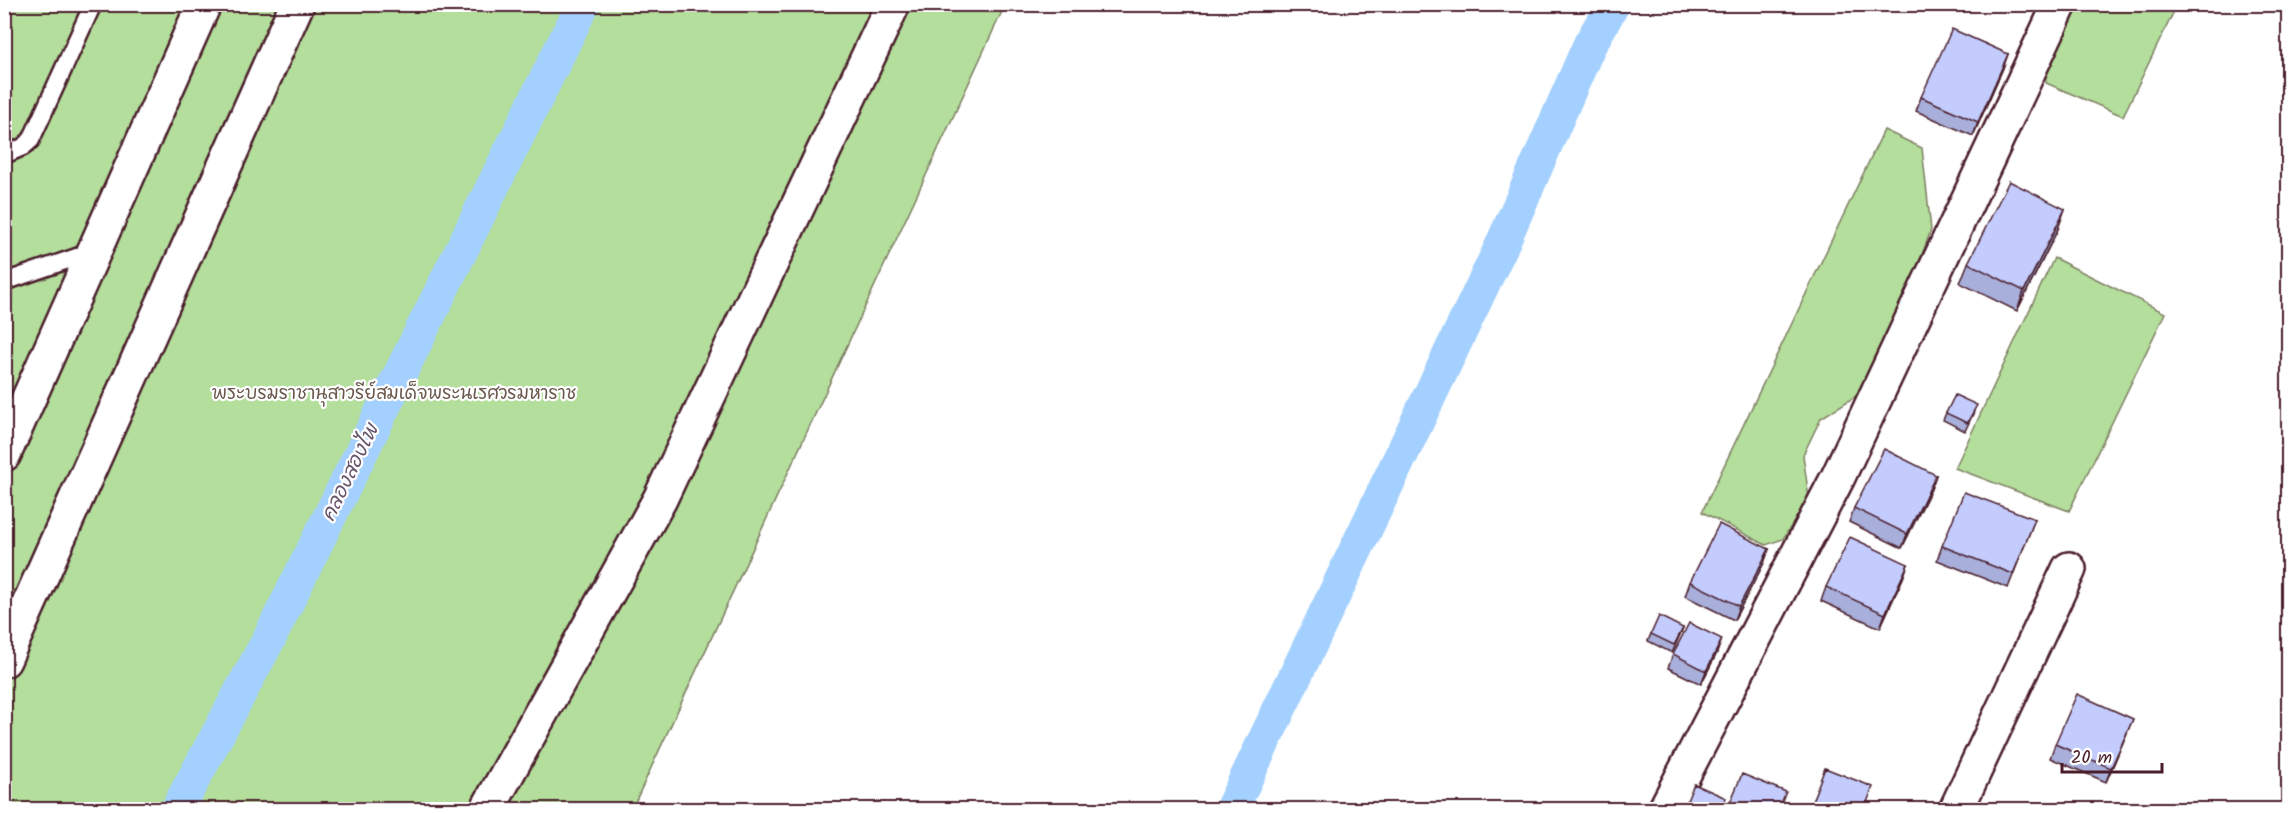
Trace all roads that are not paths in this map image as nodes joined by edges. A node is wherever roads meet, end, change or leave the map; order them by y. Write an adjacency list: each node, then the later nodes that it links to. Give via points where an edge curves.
1 (93, 4): 6 (lane, via 31,140)
2 (204, 4): 7 (street)
3 (297, 4): 11 (street)
4 (893, 4): 12 (street, via 660,499)
5 (2060, 4): 13 (street, via 1838,477)
6 (4, 155)
7 (95, 250): 8 (lane); 9 (street)
8 (4, 282)
9 (4, 453)
10 (2069, 569): 14 (street)
11 (4, 660)
12 (487, 810)
13 (1665, 810)
14 (1956, 810)

